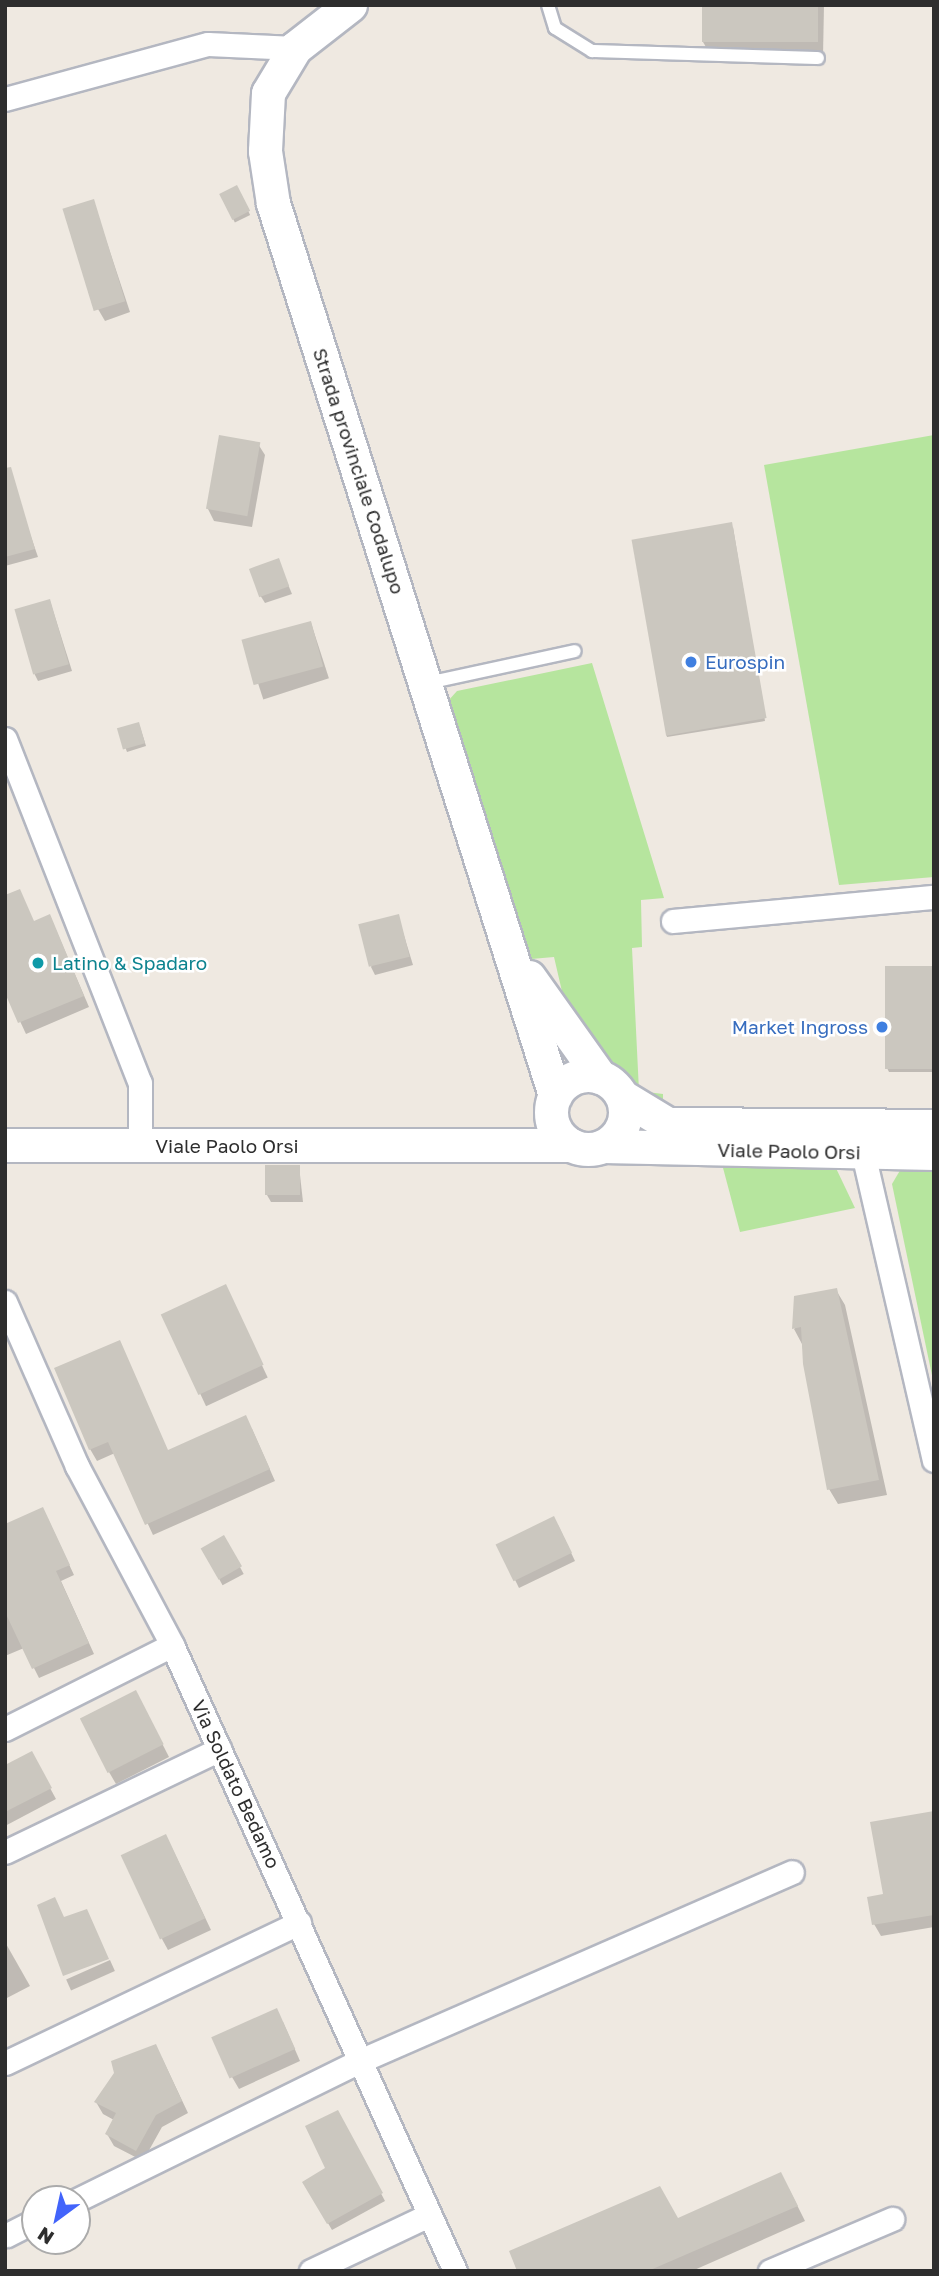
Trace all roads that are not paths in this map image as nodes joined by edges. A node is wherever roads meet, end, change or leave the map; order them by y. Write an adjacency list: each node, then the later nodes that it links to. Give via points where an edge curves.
1 (350, 5): 3 (main road, Strada provinciale Codalupo)
2 (548, 5): 4 (lane, via 555,28 592,51)
3 (295, 48): 5 (street, via 208,44); 7 (main road, Strada provinciale Codalupo, via 268,93 264,119 273,202)
4 (818, 58)
5 (5, 99)
6 (575, 651): 7 (lane)
7 (427, 683): 11 (main road, Strada provinciale Codalupo)
8 (5, 739): 19 (street, via 141,1083)
9 (934, 897): 10 (street)
10 (673, 921)
11 (516, 961): 12 (main road, Viale Paolo Orsi); 13 (main road, Strada provinciale Codalupo)
12 (611, 1087): 13 (main road, via 575,1077); 14 (main road, Viale Paolo Orsi, via 658,1122); 18 (main road, via 623,1125)
13 (554, 1099): 18 (main road, via 555,1126); 20 (main road, via 514,1129)
14 (705, 1125): 15 (main road, Viale Paolo Orsi); 21 (street, via 759,1137 846,1140)
15 (934, 1126)
16 (934, 1137): 21 (street, via 886,1136 873,1139)
17 (5, 1145): 19 (main road, Viale Paolo Orsi)
18 (587, 1145): 20 (main road, Viale Paolo Orsi); 21 (main road, Viale Paolo Orsi)
19 (140, 1146): 20 (main road, Viale Paolo Orsi)
20 (448, 1147)
21 (863, 1153): 22 (main road, Viale Paolo Orsi); 24 (street)
22 (934, 1153)
23 (5, 1302): 25 (street, Via Soldato Bedamo, via 77,1466)
24 (934, 1460)
25 (172, 1645): 26 (street); 27 (street, Via Soldato Bedamo)
26 (5, 1729)
27 (220, 1749): 28 (street); 30 (street, Via Soldato Bedamo)
28 (5, 1852)
29 (793, 1872): 31 (street)
30 (299, 1923): 31 (street, Via Soldato Bedamo); 32 (street)
31 (362, 2060): 33 (street); 34 (street, Via Soldato Bedamo)
32 (5, 2063)
33 (91, 2193)
34 (429, 2216): 38 (street); 39 (street, Via Soldato Bedamo)
35 (892, 2219): 40 (street)
36 (21, 2228): 37 (street)
37 (7, 2235)
38 (311, 2271)
39 (455, 2271)
40 (771, 2271)

